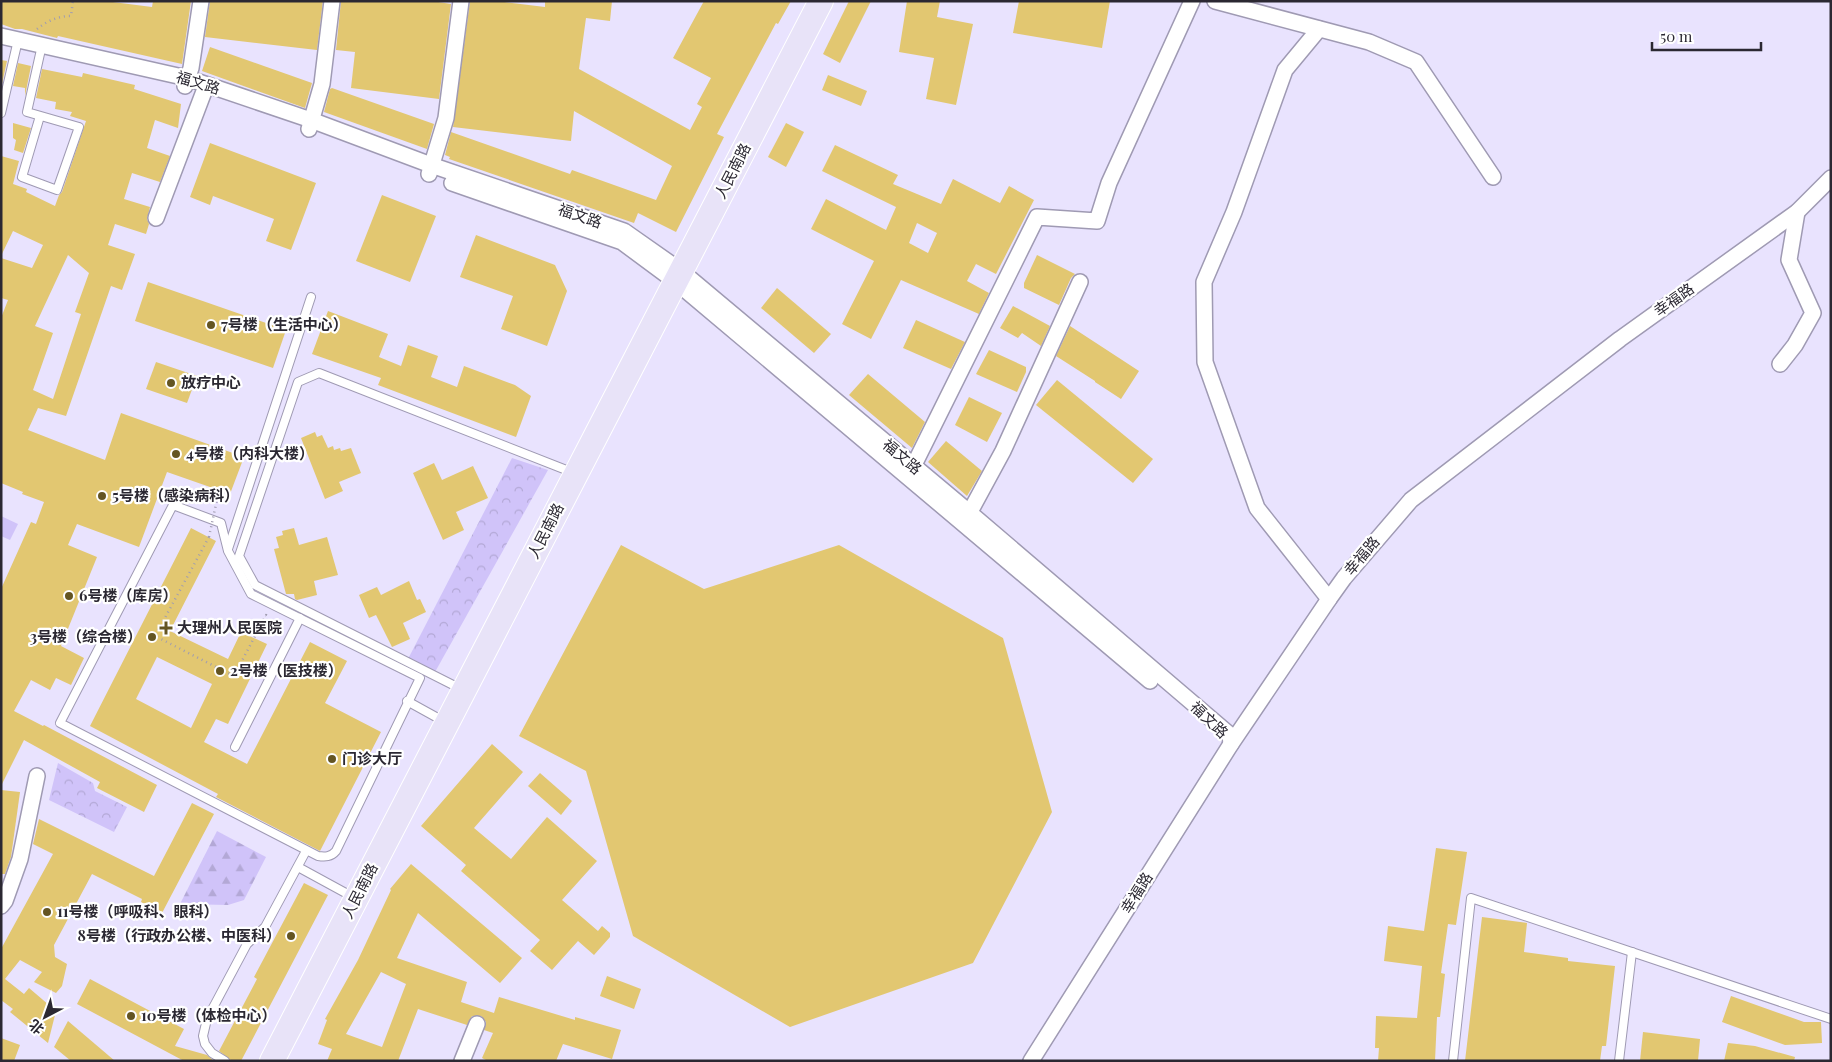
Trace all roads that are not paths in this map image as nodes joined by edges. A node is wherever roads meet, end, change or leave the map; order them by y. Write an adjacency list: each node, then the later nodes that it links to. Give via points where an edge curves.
1 (201, 1): 12 (street)
2 (332, 1): 16 (street, via 322,84)
3 (461, 1): 17 (street, via 446,118)
4 (821, 1): 22 (main road, 人民南路)
5 (1192, 1): 26 (street, via 1109,183 1097,221 1037,217)
6 (1215, 1): 7 (street)
7 (1319, 29): 18 (street, via 1369,42 1416,62); 30 (street, via 1285,70 1234,212 1204,282 1205,362 1257,508)
8 (1, 36): 9 (street, 福文路)
9 (18, 45): 10 (street, 福文路); 11 (street, 福文路); 14 (lane)
10 (1, 46)
11 (41, 50): 12 (street, 福文路); 15 (lane, via 27,112)
12 (186, 82): 13 (street, 福文路)
13 (205, 89): 16 (street, 福文路); 21 (street)
14 (1, 112)
15 (40, 116): 15 (lane, via 79,127 57,190 22,177)
16 (310, 124): 17 (street, 福文路)
17 (430, 170): 22 (street, 福文路, via 624,231)
18 (1493, 177)
19 (1831, 178): 20 (street, 幸福路)
20 (1797, 212): 25 (street, via 1790,260 1813,313); 30 (street, 幸福路, via 1620,339 1411,500)
21 (156, 218)
22 (678, 276): 26 (street, 福文路); 27 (main road, 人民南路)
23 (1080, 282): 28 (street, via 1003,451)
24 (311, 297): 29 (lane)
25 (1780, 364)
26 (911, 472): 28 (street, 福文路)
27 (576, 474): 32 (main road, 人民南路); 32 (lane, via 319,373 298,382 240,556 247,571 255,585)
28 (967, 518): 35 (street, 福文路, via 1224,743)
29 (228, 551): 31 (lane, via 252,594); 38 (lane, via 221,523 173,505 60,723)
30 (1328, 599): 35 (street, 幸福路)
31 (300, 618): 33 (lane, via 420,678); 36 (lane)
32 (464, 690): 34 (main road, 人民南路)
33 (408, 701): 34 (lane); 38 (lane, via 336,851 325,857)
34 (447, 723): 40 (main road, 人民南路)
35 (1232, 744): 48 (street, 幸福路)
36 (235, 747)
37 (37, 776): 41 (street, via 20,859)
38 (306, 851): 39 (lane)
39 (298, 867): 40 (lane); 45 (lane, via 265,927 247,944 207,1019 203,1036 205,1044)
40 (356, 898): 46 (main road, 人民南路)
41 (1, 906)
42 (1632, 952): 43 (lane); 49 (lane, via 1471,898); 50 (lane)
43 (1831, 1019)
44 (477, 1024): 47 (street)
45 (225, 1061)
46 (272, 1061)
47 (462, 1061)
48 (1031, 1061)
49 (1453, 1061)
50 (1618, 1061)

